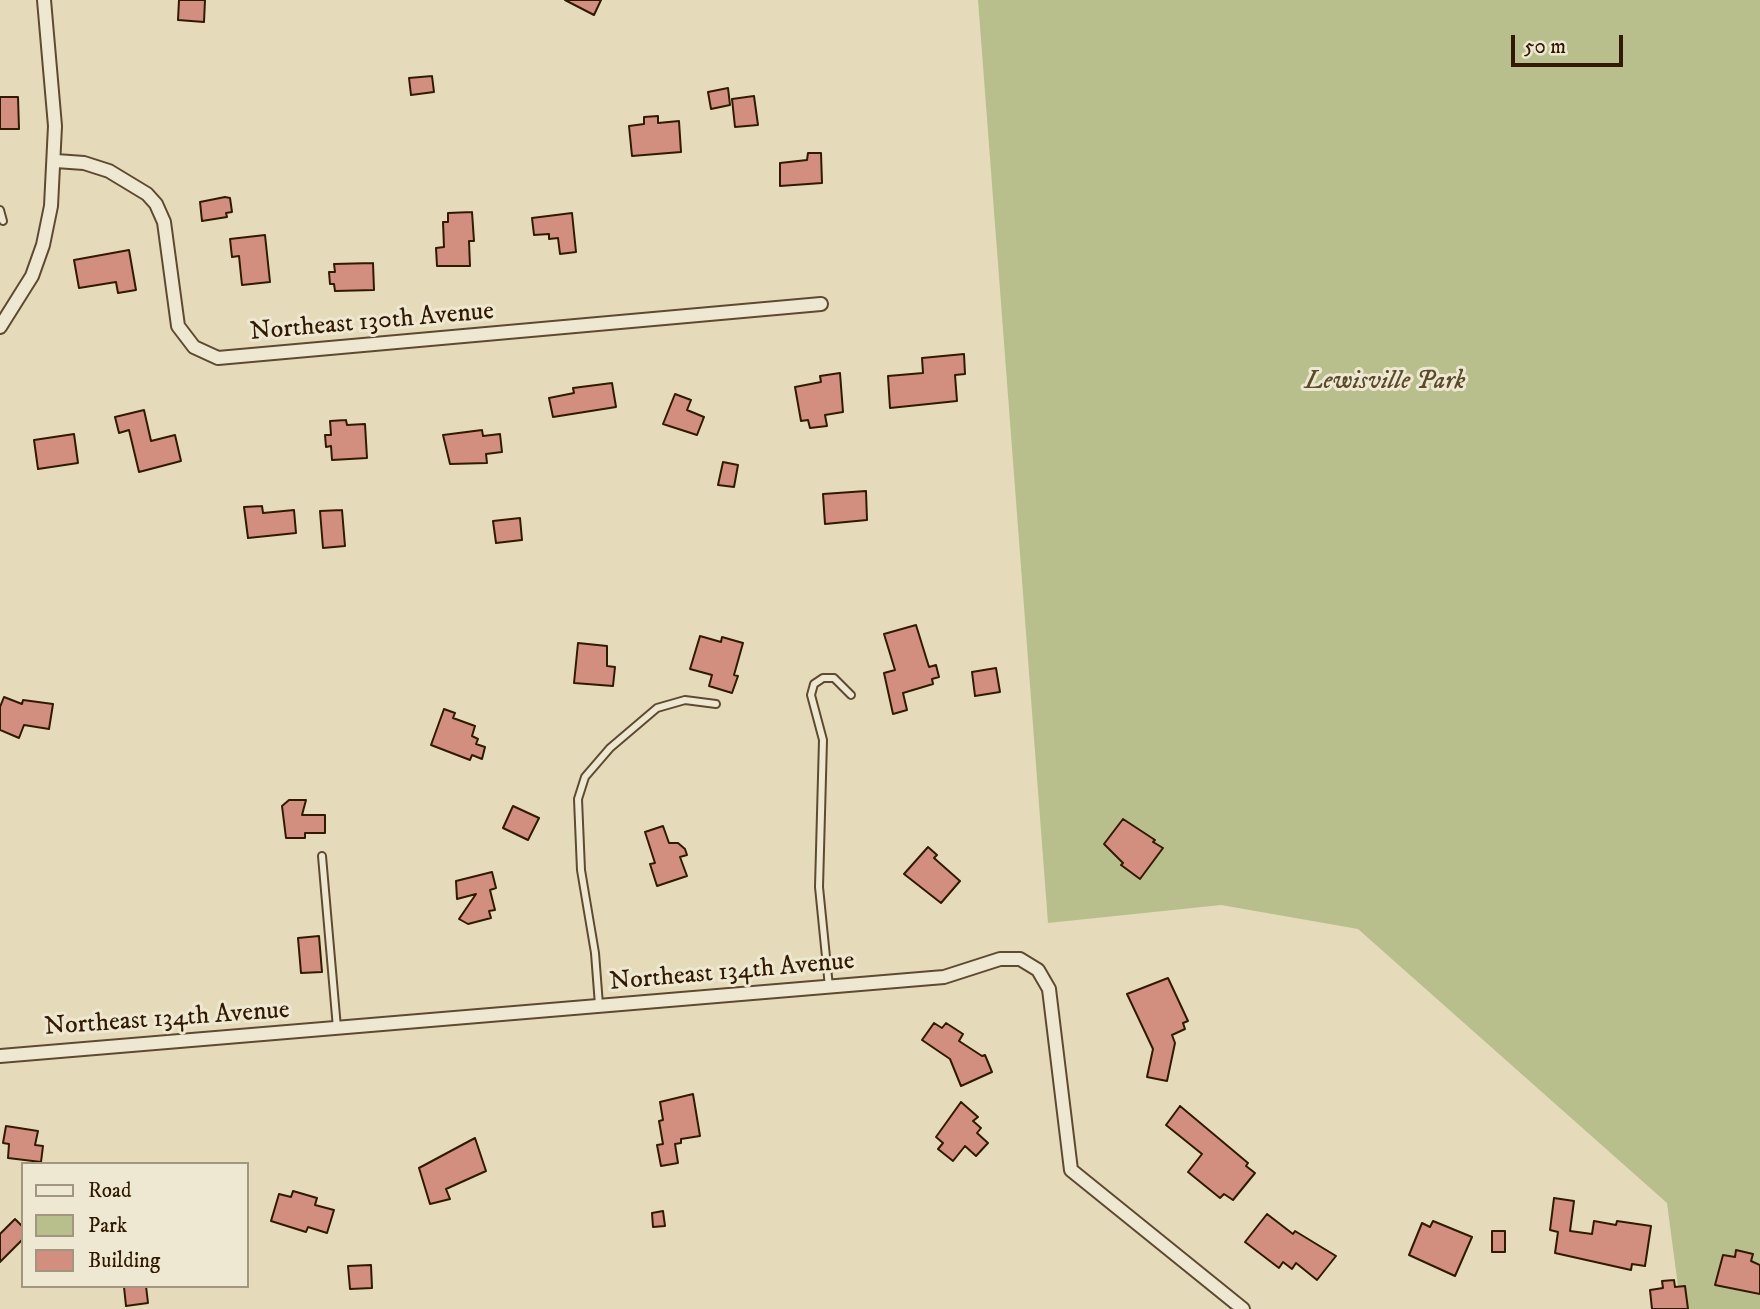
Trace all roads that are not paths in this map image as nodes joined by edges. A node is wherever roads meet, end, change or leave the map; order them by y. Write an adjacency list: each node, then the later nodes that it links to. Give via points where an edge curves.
1 (44, 0): 2 (street)
2 (56, 161): 5 (street, Northeast 130th Avenue, via 109,171 156,204 164,222 178,326 194,347 218,358); 6 (street, via 43,246 32,276)
3 (0, 210): 4 (lane)
4 (3, 221)
5 (821, 304)
6 (0, 327)
7 (851, 695): 10 (lane, via 834,678 823,678 814,684 811,695 823,740 819,887)
8 (716, 704): 11 (lane, via 685,700 657,708 610,748 585,777 578,799 581,870)
9 (322, 856): 12 (lane)
10 (829, 987): 11 (street, Northeast 134th Avenue); 14 (street, Northeast 134th Avenue, via 944,978 1010,958 1038,970 1049,989 1071,1170)
11 (599, 1007): 12 (street, Northeast 134th Avenue)
12 (337, 1030): 13 (street, Northeast 134th Avenue)
13 (0, 1056)
14 (1243, 1309)

